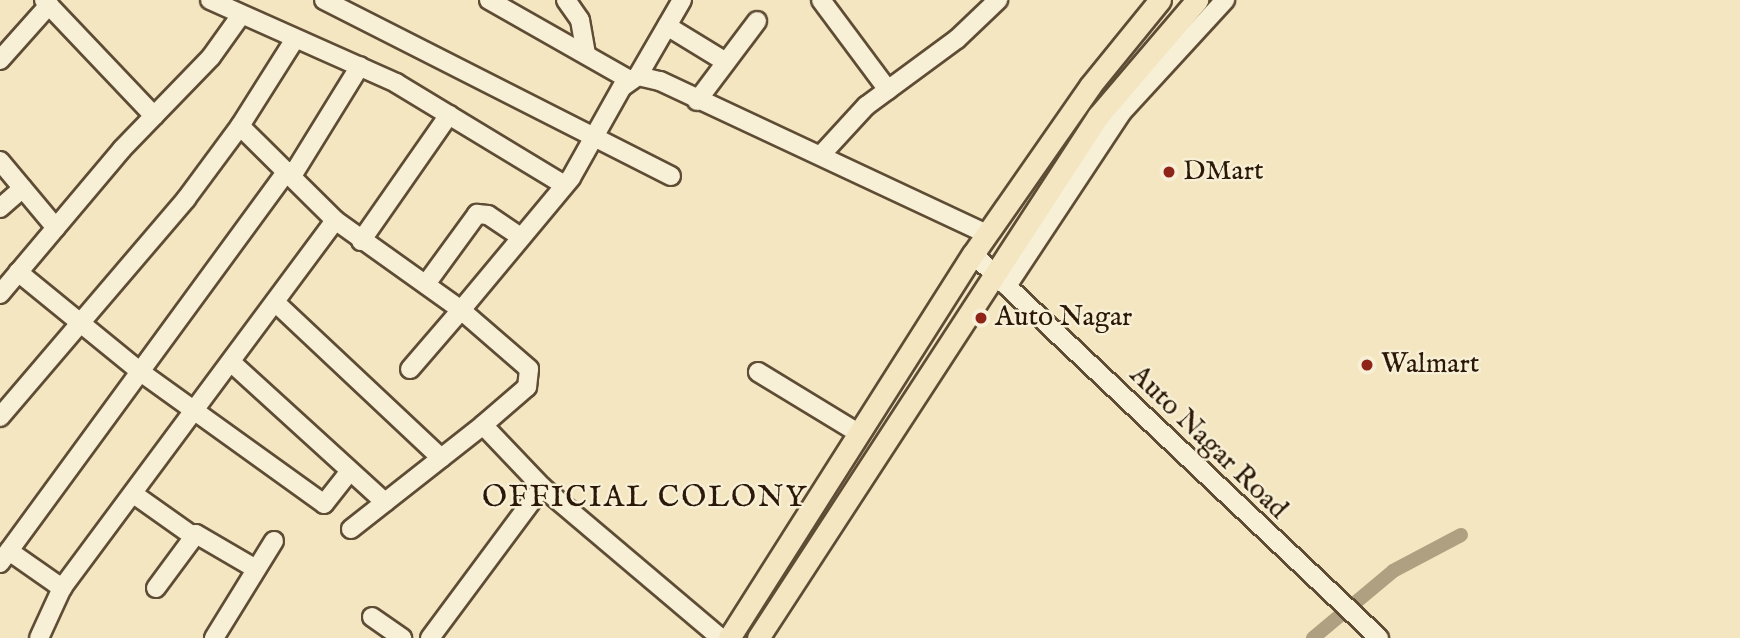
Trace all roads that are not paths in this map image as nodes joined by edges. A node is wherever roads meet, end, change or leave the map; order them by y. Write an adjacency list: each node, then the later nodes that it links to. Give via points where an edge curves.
1 (210, 0): 13 (street)
2 (324, 0): 26 (street)
3 (489, 0): 16 (street)
4 (566, 0): 16 (street, via 580,20)
5 (661, 0): 12 (street)
6 (821, 0): 21 (street)
7 (998, 0): 21 (street, via 957,39)
8 (1160, 0): 36 (main road, via 1090,86)
9 (1197, 0): 41 (main road, via 1098,116)
10 (1225, 0): 41 (street, via 1123,111)
11 (46, 3): 17 (street); 24 (street)
12 (675, 13): 18 (street); 20 (street)
13 (241, 15): 15 (street); 24 (street, via 211,57)
14 (757, 22): 18 (street)
15 (295, 39): 19 (street); 25 (street)
16 (586, 54): 20 (street)
17 (0, 60)
18 (726, 62): 22 (street)
19 (360, 66): 23 (street); 29 (street)
20 (634, 78): 22 (street); 26 (street)
21 (888, 90): 27 (street, via 852,119)
22 (697, 101): 27 (street)
23 (449, 115): 31 (street); 38 (street)
24 (154, 116): 35 (street)
25 (240, 126): 29 (street); 46 (street, via 186,199)
26 (594, 138): 30 (street); 31 (street)
27 (821, 155): 36 (street)
28 (0, 161): 32 (street)
29 (289, 174): 34 (street); 50 (street)
30 (671, 176)
31 (564, 184): 37 (street)
32 (23, 188): 33 (street); 35 (street)
33 (0, 208)
34 (335, 220): 38 (street); 44 (street)
35 (56, 228): 40 (street)
36 (986, 234): 39 (main road)
37 (521, 237): 42 (street, via 488,215 477,215); 45 (street)
38 (361, 241): 42 (street)
39 (972, 254): 41 (street, Auto Nagar Road); 54 (main road)
40 (18, 272): 43 (street); 46 (street)
41 (1000, 281): 74 (main road); 75 (street, Auto Nagar Road)
42 (426, 284): 45 (street)
43 (0, 294)
44 (275, 302): 47 (street); 55 (street)
45 (461, 310): 48 (street); 53 (street, via 529,369 527,387)
46 (80, 325): 50 (street); 52 (street)
47 (232, 363): 51 (street); 56 (street)
48 (410, 369)
49 (758, 372): 54 (street)
50 (142, 373): 51 (street); 63 (street)
51 (197, 409): 56 (street, via 324,504); 58 (street)
52 (0, 416)
53 (483, 425): 55 (street); 57 (street)
54 (860, 434): 73 (main road)
55 (441, 458): 59 (street)
56 (350, 471): 59 (street)
57 (542, 487): 71 (street); 72 (street)
58 (135, 495): 61 (street); 66 (street)
59 (385, 502): 60 (street)
60 (351, 529)
61 (193, 536): 64 (street, via 208,537); 65 (street)
62 (274, 541): 64 (street)
63 (5, 557): 66 (street)
64 (256, 569): 69 (street)
65 (156, 587)
66 (62, 588): 68 (street)
67 (372, 617): 70 (street)
68 (39, 638)
69 (214, 638)
70 (401, 638)
71 (430, 638)
72 (721, 638)
73 (729, 638)
74 (758, 638)
75 (1379, 638)

